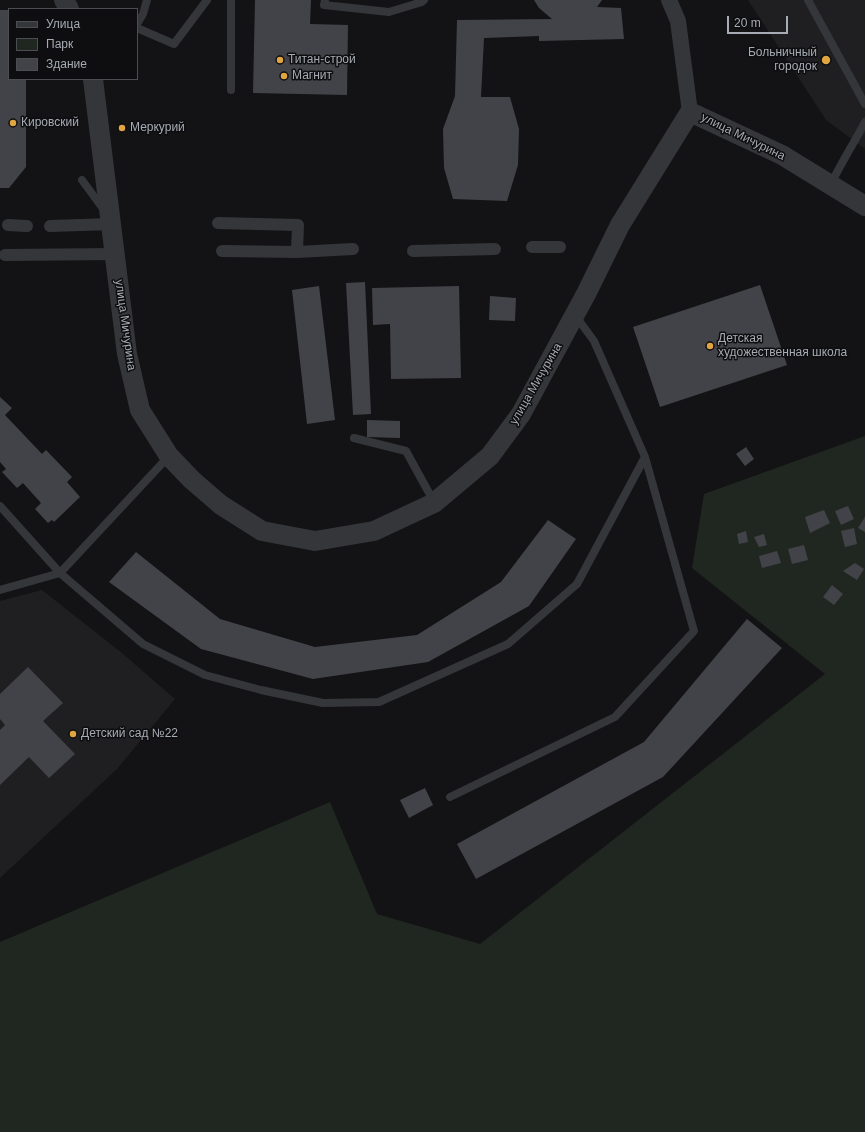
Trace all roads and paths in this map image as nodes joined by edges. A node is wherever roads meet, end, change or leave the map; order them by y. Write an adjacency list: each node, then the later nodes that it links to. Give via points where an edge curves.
1 (147, 0): 8 (lane, via 144,14)
2 (207, 0): 9 (lane, via 174,46)
3 (231, 0): 11 (lane)
4 (325, 0): 5 (lane, via 324,5 389,12)
5 (424, 0)
6 (669, 0): 13 (street, via 678,21)
7 (808, 0): 12 (lane)
8 (138, 23)
9 (138, 28)
10 (93, 80): 18 (street, улица Мичурина)
11 (230, 90)
12 (865, 104)
13 (690, 112): 16 (street, улица Мичурина, via 782,155); 32 (street, улица Мичурина, via 620,225)
14 (865, 122): 16 (lane)
15 (82, 180): 18 (lane)
16 (831, 184): 17 (street, улица Мичурина)
17 (865, 206)
18 (111, 222): 22 (street); 30 (street, улица Мичурина)
19 (218, 223): 29 (street, via 298,225)
20 (8, 225): 21 (street)
21 (28, 226)
22 (50, 226)
23 (532, 247): 24 (street)
24 (560, 247)
25 (353, 249): 29 (street)
26 (495, 249): 28 (street)
27 (222, 251): 29 (street)
28 (413, 251)
29 (297, 252)
30 (115, 254): 31 (street); 34 (street, улица Мичурина, via 127,354 140,410)
31 (5, 255)
32 (575, 314): 35 (lane, via 594,341); 36 (street, улица Мичурина, via 522,414 490,456)
33 (354, 438): 36 (lane, via 406,451)
34 (169, 456): 36 (street, улица Мичурина, via 221,505 262,531 315,541 374,531); 38 (lane)
35 (645, 457): 38 (lane, via 577,584 508,644 379,702 324,703 205,675 142,644); 40 (lane, via 694,630 615,717)
36 (434, 503)
37 (0, 506): 38 (lane)
38 (60, 573): 39 (lane)
39 (0, 590)
40 (450, 797)

